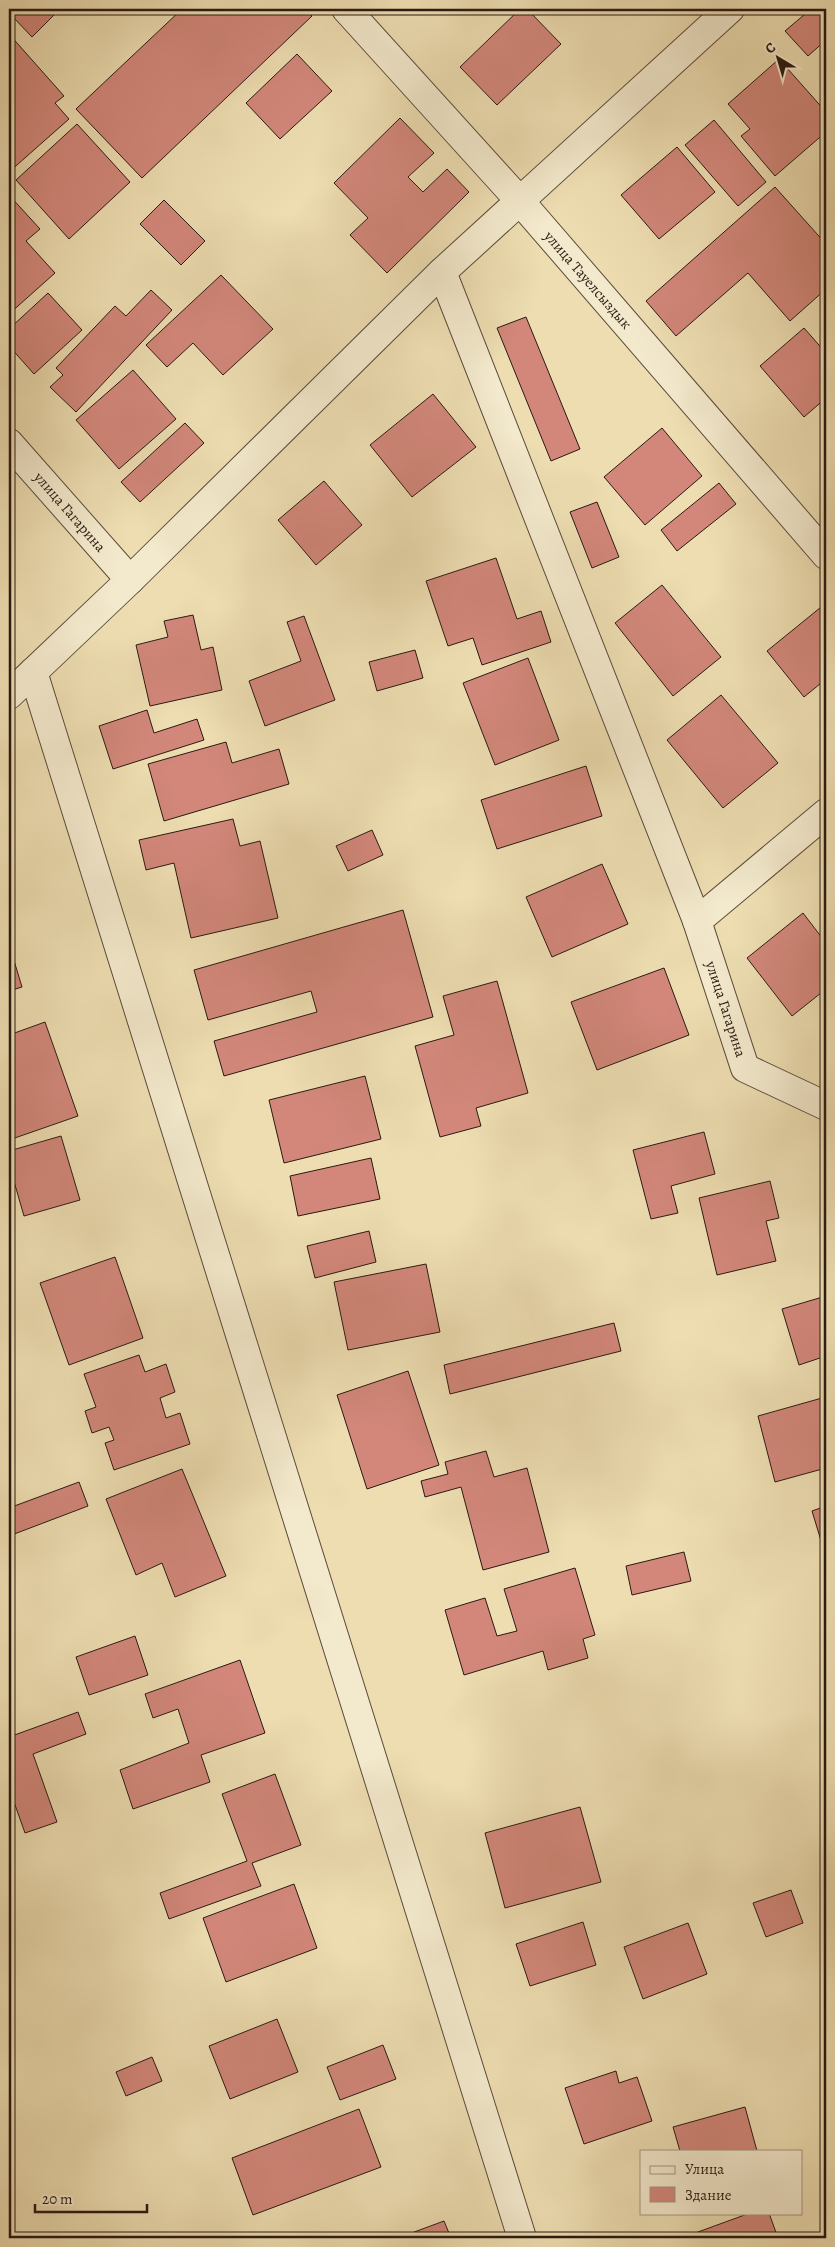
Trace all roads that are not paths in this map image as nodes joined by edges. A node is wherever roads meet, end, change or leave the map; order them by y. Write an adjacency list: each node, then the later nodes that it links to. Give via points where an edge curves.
1 (346, 9): 3 (street, улица Тауелсыздык)
2 (730, 9): 3 (street)
3 (520, 200): 4 (street); 6 (street, улица Тауелсыздык)
4 (442, 272): 7 (street); 11 (street, улица Гагарина)
5 (9, 443): 7 (street, улица Гагарина)
6 (826, 555)
7 (130, 580): 8 (street)
8 (34, 672): 9 (street); 13 (street)
9 (9, 695)
10 (826, 813): 11 (street)
11 (697, 921): 12 (street, улица Гагарина, via 745,1068)
12 (826, 1106)
13 (522, 2238)

